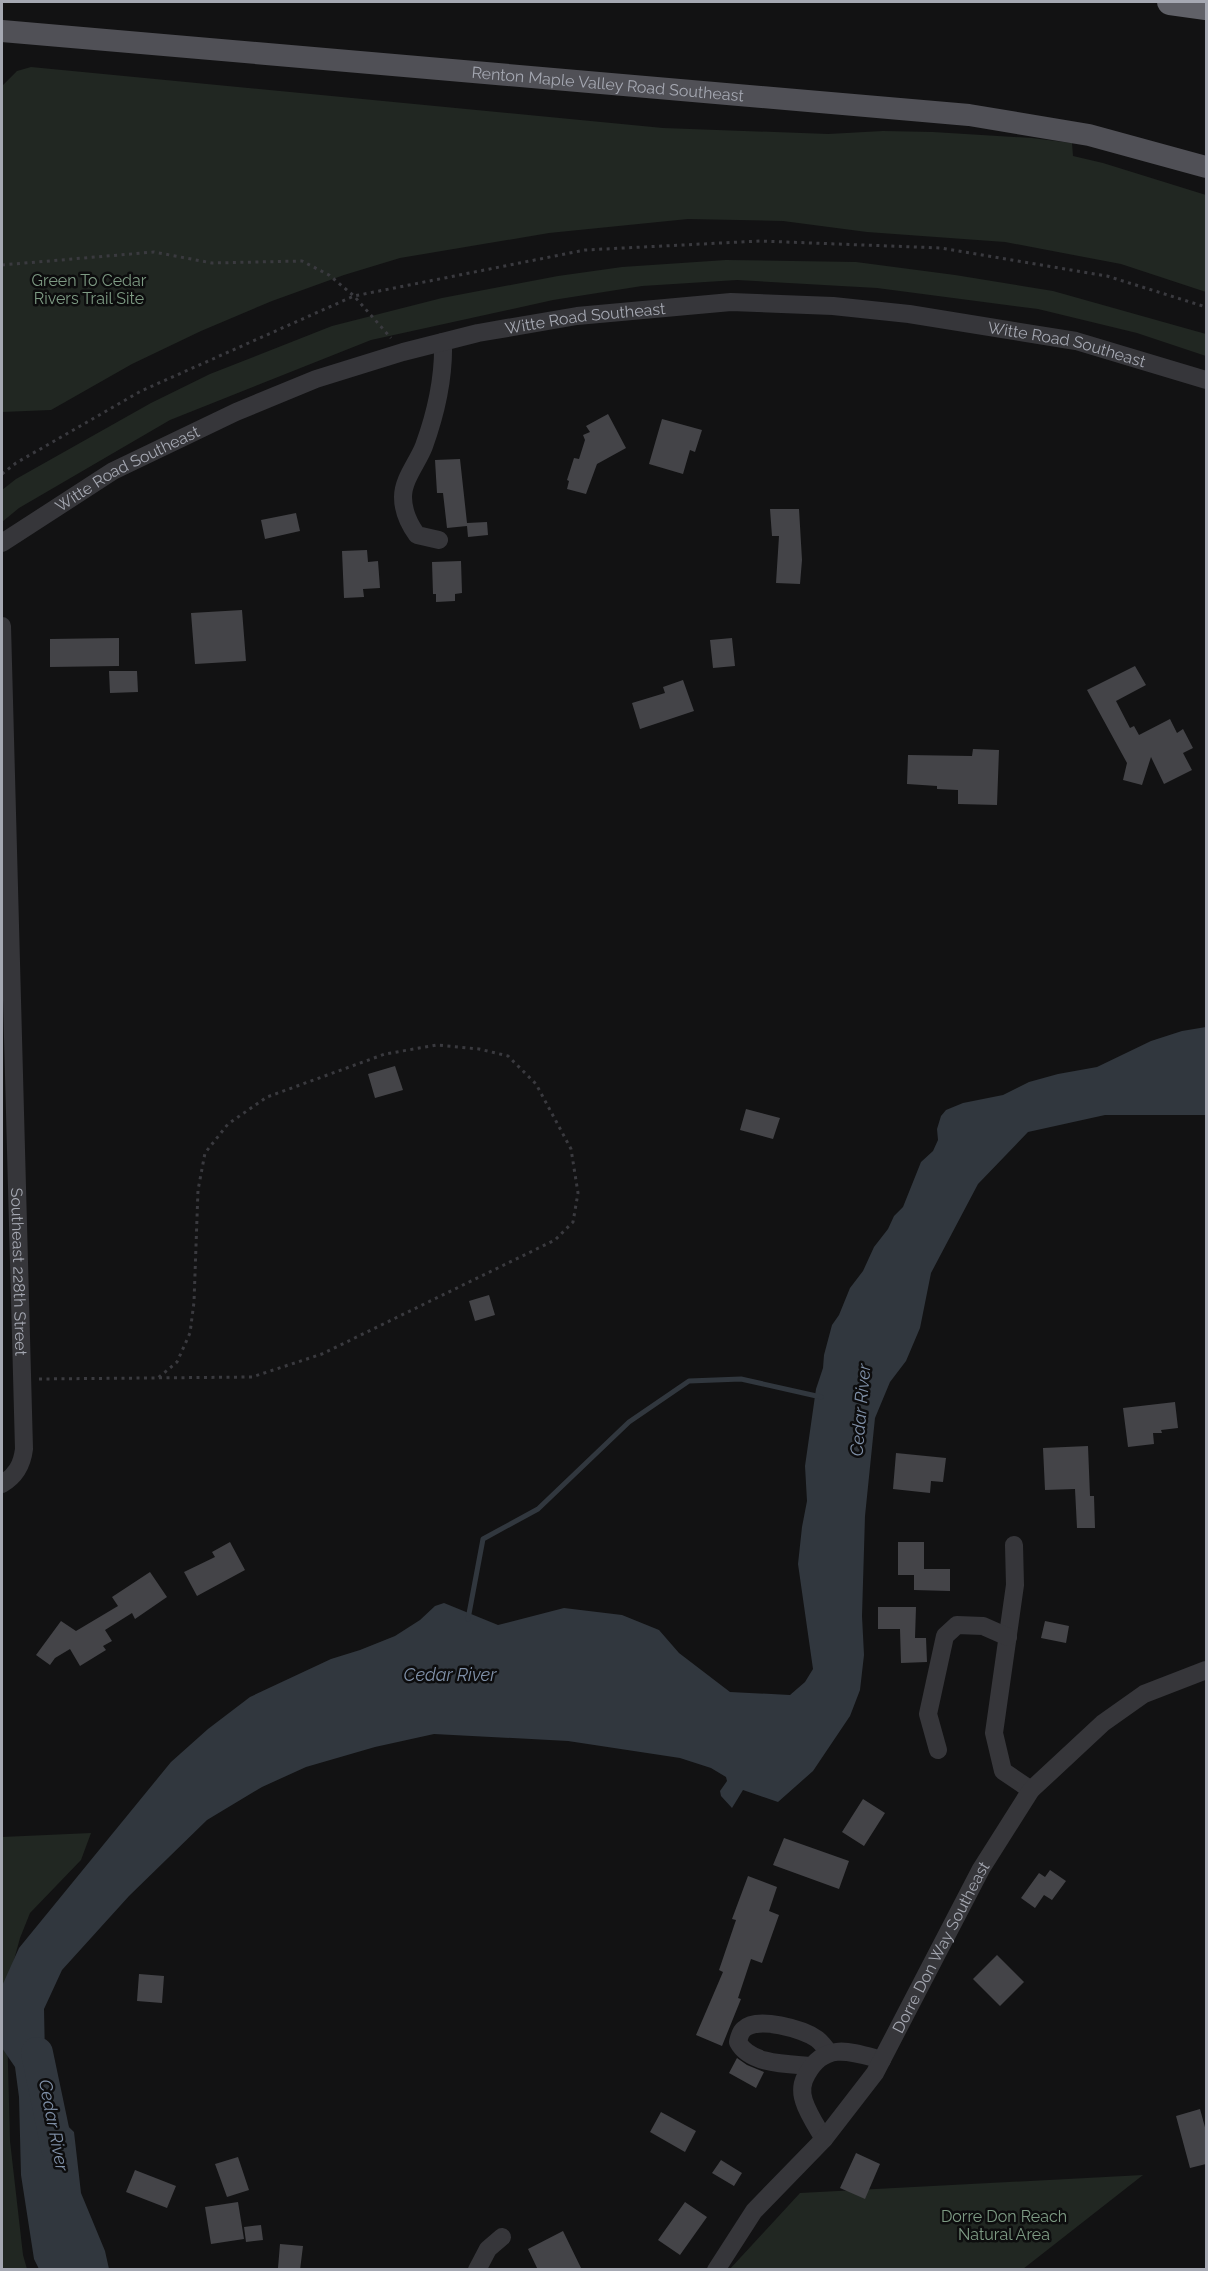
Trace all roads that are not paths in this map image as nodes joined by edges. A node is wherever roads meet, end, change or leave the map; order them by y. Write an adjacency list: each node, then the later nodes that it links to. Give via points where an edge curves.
1 (1170, 2): 2 (highway)
2 (1206, 7)
3 (2, 31): 4 (main road, Renton Maple Valley Road Southeast, via 969,115 1089,135)
4 (1206, 167)
5 (443, 342): 6 (street, Witte Road Southeast, via 599,314 731,302 832,306 909,314 1076,341); 7 (street, via 441,381 432,421 403,495 408,523 417,536); 8 (street, Witte Road Southeast, via 316,379 236,412 113,471)
6 (1206, 380)
7 (440, 540)
8 (2, 543)
9 (2, 626): 10 (street, Southeast 228th Street, via 23,1458 19,1468)
10 (2, 1484)
11 (1014, 1545): 12 (street, via 1015,1585)
12 (1008, 1637): 14 (street, via 982,1626 957,1625 945,1636 928,1714); 15 (street, via 994,1733 1002,1771)
13 (1206, 1670): 15 (street, Dorre Don Way Southeast, via 1143,1694 1103,1723)
14 (938, 1750)
15 (1031, 1790): 17 (street, Dorre Don Way Southeast, via 981,1869)
16 (829, 2053): 17 (street, via 844,2051); 18 (street); 18 (street, via 815,2037 793,2028 752,2025 740,2035 738,2042 749,2054)
17 (882, 2060): 19 (street, Dorre Don Way Southeast)
18 (811, 2066): 19 (street, via 803,2081 804,2102)
19 (824, 2139): 22 (street, Dorre Don Way Southeast, via 754,2211)
20 (502, 2236): 21 (street, via 488,2249)
21 (477, 2270)
22 (716, 2270)

